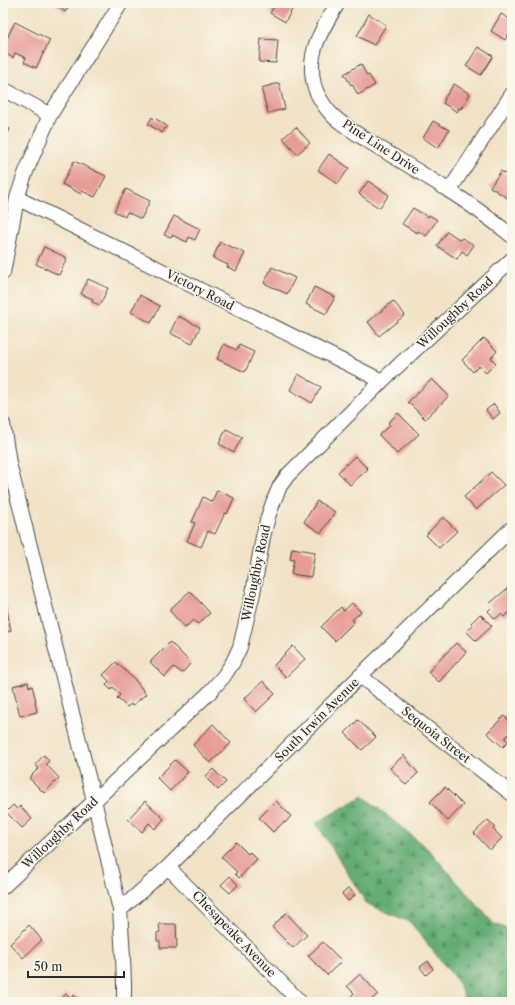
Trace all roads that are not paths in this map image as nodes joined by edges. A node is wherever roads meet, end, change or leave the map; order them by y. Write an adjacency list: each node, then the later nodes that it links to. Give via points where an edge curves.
1 (121, 3): 5 (street)
2 (338, 3): 6 (street, Pine Line Drive, via 324,26 314,50 312,73 318,94 331,113 358,134)
3 (3, 89): 5 (street)
4 (512, 94): 6 (street)
5 (50, 115): 7 (street)
6 (449, 191): 8 (street, Pine Line Drive)
7 (17, 198): 10 (street); 11 (street, Victory Road)
8 (512, 236)
9 (512, 259): 11 (street, Willoughby Road)
10 (3, 273)
11 (382, 381): 16 (street, Willoughby Road, via 280,486 263,537 240,647 224,676)
12 (3, 424): 16 (street, via 9,463)
13 (512, 528): 14 (street, South Irwin Avenue)
14 (360, 676): 15 (street, Sequoia Street); 17 (street, South Irwin Avenue)
15 (511, 791)
16 (94, 800): 18 (street, Willoughby Road); 19 (street)
17 (168, 866): 19 (street, South Irwin Avenue); 21 (street, Chesapeake Avenue)
18 (3, 887)
19 (120, 910): 20 (street)
20 (124, 1002)
21 (300, 1002)

